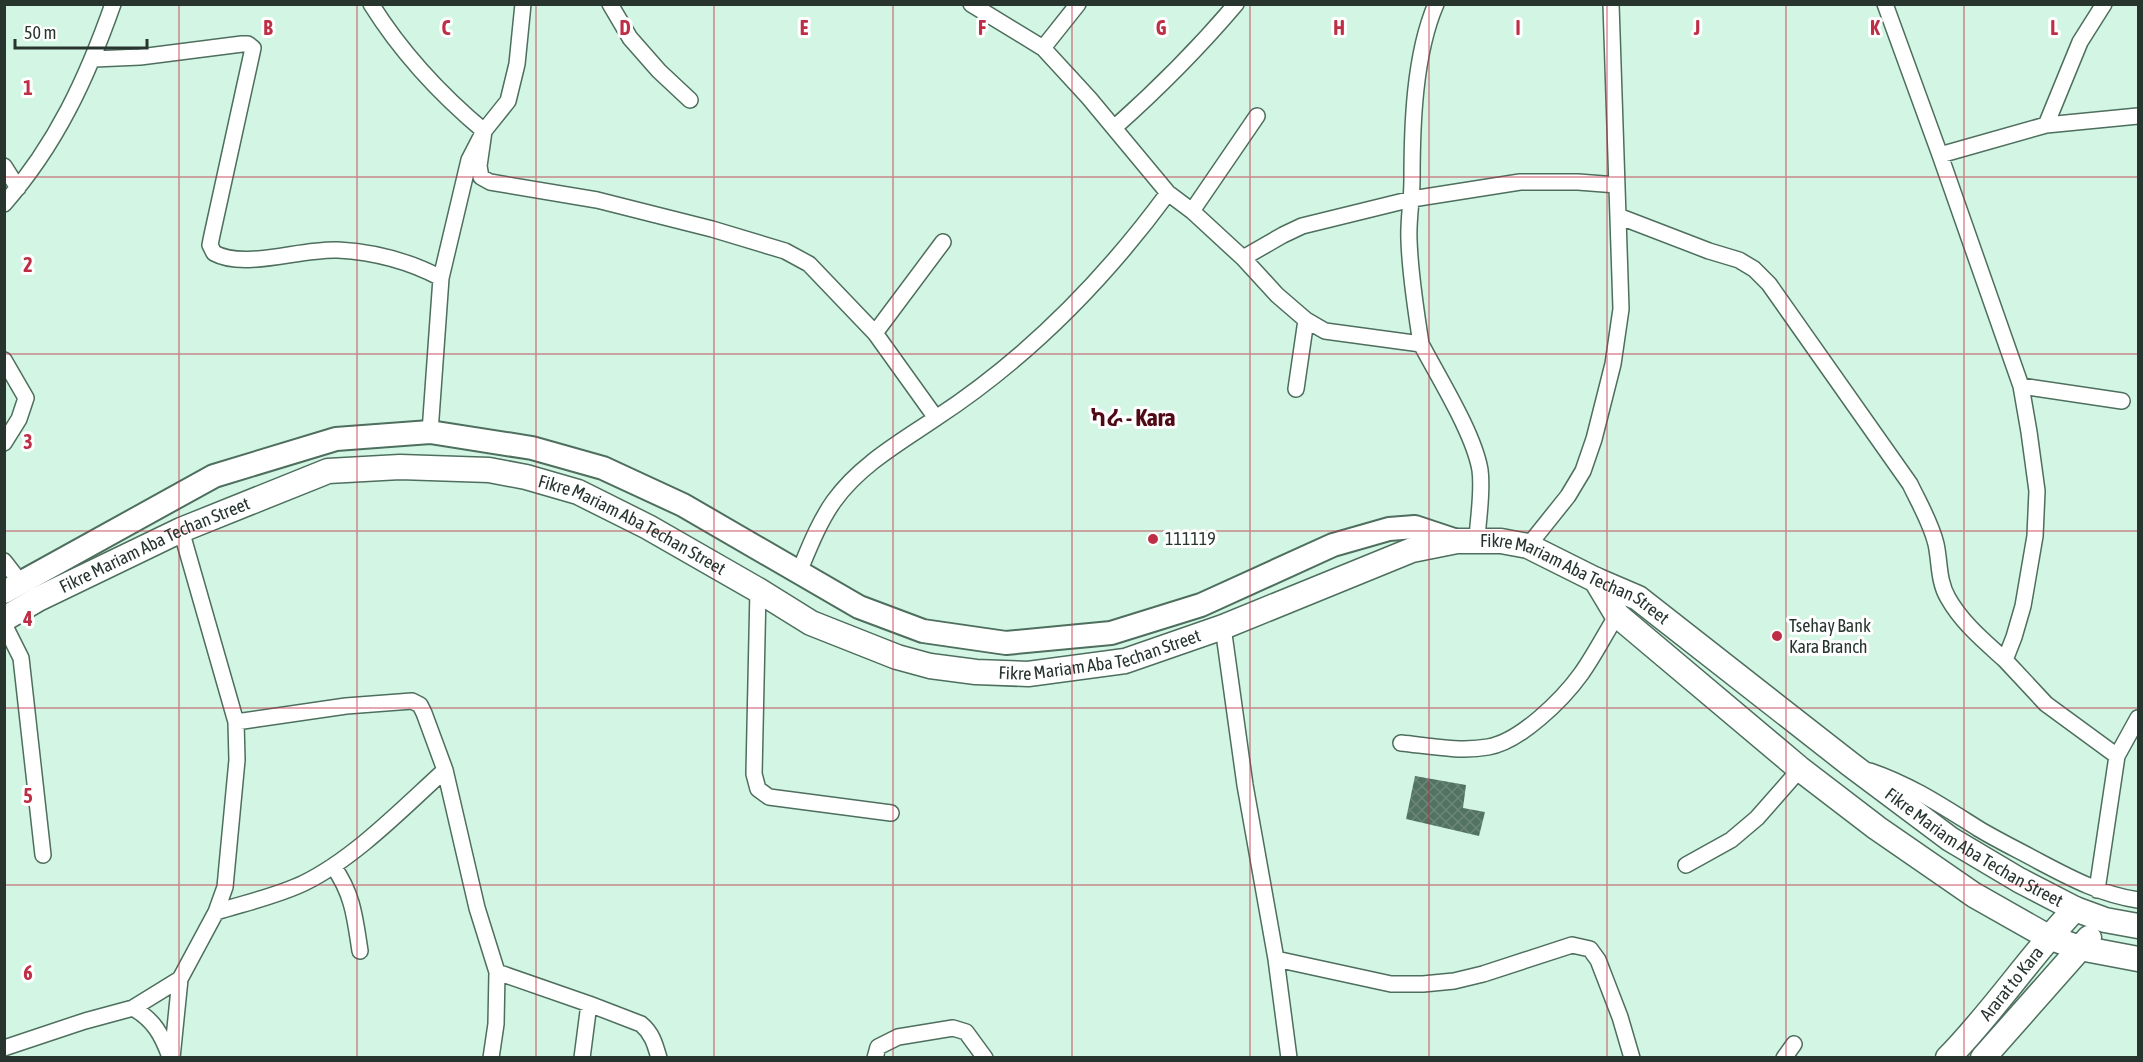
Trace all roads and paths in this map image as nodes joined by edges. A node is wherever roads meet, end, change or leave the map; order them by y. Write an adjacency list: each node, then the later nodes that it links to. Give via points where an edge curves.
1 (113, 4): 13 (street)
2 (371, 4): 19 (street, via 451,104)
3 (522, 4): 19 (street, via 517,64 508,101)
4 (610, 4): 14 (street, via 630,38)
5 (971, 4): 12 (street)
6 (1078, 4): 12 (street)
7 (1236, 4): 18 (street, via 1198,49)
8 (1436, 4): 25 (street, via 1419,72 1414,112)
9 (1611, 4): 22 (street)
10 (1885, 4): 20 (street)
11 (2104, 4): 17 (street, via 2080,42)
12 (1043, 48): 18 (street)
13 (94, 59): 23 (street, via 48,146); 31 (street, via 242,44 253,48 210,245 214,254 242,260 337,250 397,259)
14 (690, 100)
15 (1257, 116): 27 (street)
16 (2139, 116): 17 (street)
17 (2046, 125): 20 (street)
18 (1114, 128): 24 (street)
19 (483, 131): 31 (street, via 469,160); 33 (street, via 479,166 481,177 490,182 597,200 785,250 809,264)
20 (1940, 155): 36 (street)
21 (4, 166): 23 (street)
22 (1617, 185): 25 (street, via 1520,182); 28 (street)
23 (18, 188): 26 (street)
24 (1168, 193): 27 (street); 39 (street, via 1139,232 1056,321 972,395)
25 (1412, 199): 30 (street, via 1302,226); 34 (street, via 1409,238)
26 (4, 204)
27 (1192, 212): 30 (street)
28 (1618, 216): 44 (street, via 1621,309 1613,364 1594,439 1583,471 1568,496); 54 (street, via 1739,260 1769,284 1910,484 1936,542 1941,580 1948,598 1972,631)
29 (943, 242): 33 (street)
30 (1243, 258): 32 (street, via 1276,295)
31 (441, 278): 40 (street)
32 (1306, 320): 34 (street, via 1325,331); 37 (street)
33 (875, 333): 39 (street)
34 (1421, 344): 43 (street, via 1477,458 1480,472)
35 (4, 360): 41 (street, via 26,398 20,418)
36 (2020, 386): 38 (street); 54 (street, via 2037,491 2035,536 2023,606)
37 (1296, 389)
38 (2122, 401)
39 (936, 418): 46 (street, via 850,481 815,534)
40 (430, 432): 46 (street, via 532,448 603,468 683,505); 48 (street, via 336,439 214,476)
41 (4, 443)
42 (181, 530): 49 (main road, Fikre Mariam Aba Techan Street, via 328,471 489,470 578,492); 51 (main road, Fikre Mariam Aba Techan Street); 56 (street)
43 (1467, 540): 44 (main road, Fikre Mariam Aba Techan Street); 46 (street, via 1415,527 1389,529 1333,545 1201,604 1111,633 1006,643 923,631 859,607); 53 (main road, Fikre Mariam Aba Techan Street, via 1412,550)
44 (1528, 546): 47 (main road, Fikre Mariam Aba Techan Street)
45 (4, 561): 48 (street)
46 (799, 572)
47 (1596, 580): 50 (main road, Fikre Mariam Aba Techan Street); 59 (main road, Fikre Mariam Aba Techan Street, via 1638,598)
48 (13, 587)
49 (758, 590): 53 (main road, Fikre Mariam Aba Techan Street, via 811,623 897,657 976,672 1028,674 1125,661); 62 (street, via 753,774 758,789 769,797)
50 (1617, 615): 57 (street, via 1581,674 1546,712 1513,738 1491,747 1467,749); 60 (main road, Fikre Mariam Aba Techan Street)
51 (4, 618)
52 (4, 624): 63 (street, via 21,658)
53 (1223, 627): 75 (street)
54 (2005, 660): 58 (street, via 2046,704)
55 (2139, 718): 58 (street)
56 (236, 722): 61 (street, via 412,701 424,713); 69 (street, via 237,760 225,887)
57 (1401, 743)
58 (2117, 756): 66 (street)
59 (1850, 764): 66 (street, via 1898,780 1980,830); 68 (main road, Fikre Mariam Aba Techan Street, via 1950,839)
60 (1800, 769): 64 (street, via 1757,818 1731,840); 72 (main road, Fikre Mariam Aba Techan Street, via 1974,895)
61 (445, 770): 65 (street); 77 (street, via 477,908)
62 (891, 813)
63 (43, 855)
64 (1686, 865)
65 (333, 866): 69 (street, via 303,883); 74 (street, via 346,883)
66 (2097, 890): 67 (street)
67 (2139, 900)
68 (2075, 909): 70 (main road, Fikre Mariam Aba Techan Street); 72 (main road, Ararat to Kara)
69 (216, 912): 78 (street)
70 (2105, 920): 71 (main road, Fikre Mariam Aba Techan Street); 73 (main road, Ararat to Kara)
71 (2139, 926)
72 (2048, 937): 73 (main road, Fikre Mariam Aba Techan Street); 92 (main road, Ararat to Kara)
73 (2080, 948): 76 (main road, Fikre Mariam Aba Techan Street); 93 (main road, Ararat to Kara)
74 (360, 951)
75 (1276, 959): 89 (street); 90 (street, via 1391,984 1423,984 1483,974 1572,945 1590,949 1620,1017)
76 (2139, 959)
77 (497, 972): 79 (street); 84 (street)
78 (180, 979): 80 (street); 83 (street)
79 (589, 1004): 85 (street); 86 (street, via 648,1030)
80 (134, 1008): 82 (street); 83 (street, via 147,1016)
81 (1794, 1044): 91 (street)
82 (4, 1048)
83 (171, 1058)
84 (491, 1058)
85 (582, 1058)
86 (659, 1058)
87 (875, 1058): 88 (street, via 878,1047 898,1037 953,1028 966,1032)
88 (986, 1058)
89 (1289, 1058)
90 (1632, 1058)
91 (1784, 1058)
92 (1948, 1058)
93 (1983, 1058)

